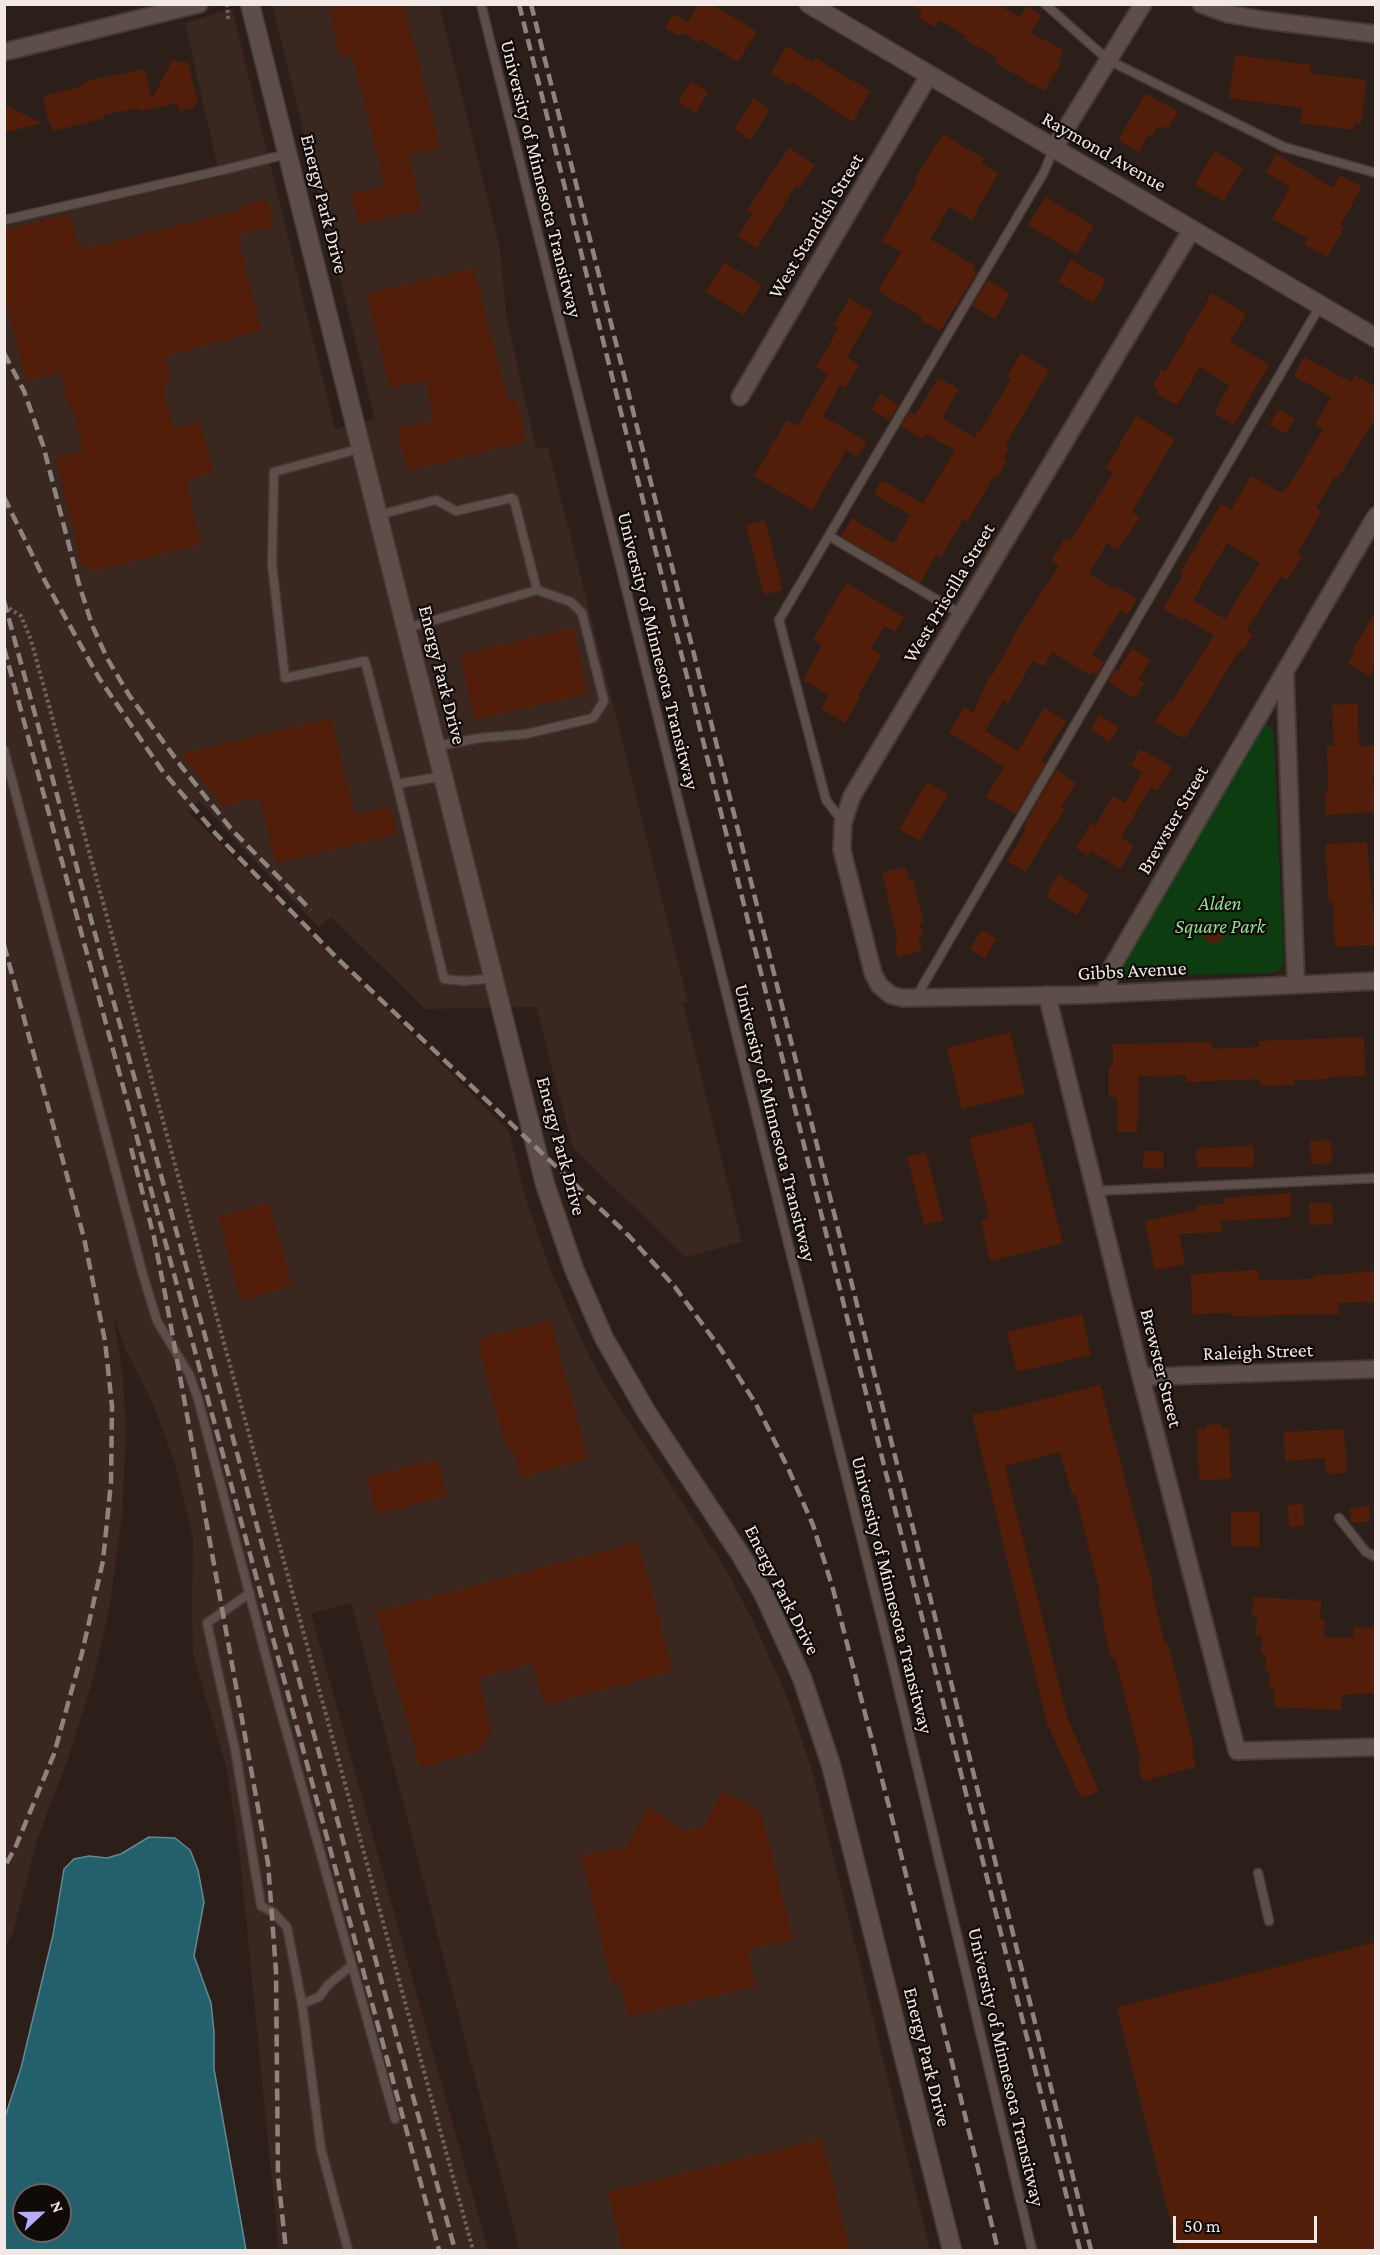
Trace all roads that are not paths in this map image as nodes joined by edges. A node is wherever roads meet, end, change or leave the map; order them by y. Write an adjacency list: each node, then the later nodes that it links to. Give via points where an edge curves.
1 (199, 4): 9 (street)
2 (250, 4): 13 (street, Energy Park Drive)
3 (481, 4): 55 (lane, University of Minnesota Transitway, via 894,1666)
4 (809, 4): 11 (street, Raymond Avenue)
5 (1045, 4): 10 (lane)
6 (1143, 4): 10 (street)
7 (1201, 4): 8 (street, via 1263,20)
8 (1376, 34)
9 (4, 52)
10 (1108, 60): 12 (street); 14 (lane, via 1284,147)
11 (929, 75): 12 (street, Raymond Avenue); 19 (street, West Standish Street)
12 (1054, 148): 16 (street, Raymond Avenue); 23 (lane, via 1044,172)
13 (289, 153): 15 (lane); 20 (street, Energy Park Drive)
14 (1376, 173)
15 (4, 220)
16 (1192, 229): 17 (street, Raymond Avenue); 25 (street, West Priscilla Street)
17 (1320, 306): 18 (street, Raymond Avenue); 39 (lane)
18 (1373, 332)
19 (740, 397)
20 (362, 448): 21 (street, Energy Park Drive); 31 (lane, via 274,472 272,564 285,678 365,661)
21 (379, 515): 24 (lane, via 436,500 456,511 512,498); 26 (street, Energy Park Drive)
22 (1374, 525): 27 (street, Brewster Street)
23 (829, 536): 25 (lane); 32 (lane, via 779,620 826,800)
24 (537, 590): 26 (lane); 28 (lane, via 571,602 582,613 604,701 593,717 526,734)
25 (961, 614): 32 (street, West Priscilla Street, via 852,796)
26 (407, 628): 28 (street, Energy Park Drive)
27 (1285, 671): 35 (street); 36 (street, Brewster Street, via 1113,965)
28 (437, 746): 30 (street, Energy Park Drive)
29 (4, 750): 46 (lane, via 143,1275 158,1321 189,1374 198,1399)
30 (444, 776): 31 (lane); 33 (street, Energy Park Drive)
31 (397, 784): 33 (lane, via 444,979)
32 (843, 823): 37 (street, West Priscilla Street, via 842,850 873,973)
33 (495, 978): 54 (street, Energy Park Drive, via 545,1184 588,1303 647,1413 748,1566 806,1689 831,1765)
34 (1376, 981): 35 (street, Gibbs Avenue)
35 (1296, 985): 36 (street, Gibbs Avenue)
36 (1105, 994): 38 (street, Gibbs Avenue)
37 (891, 995): 39 (street, Gibbs Avenue)
38 (1047, 995): 39 (street, Gibbs Avenue); 41 (street, Brewster Street)
39 (916, 997)
40 (1376, 1178): 41 (lane)
41 (1096, 1191): 43 (street, Brewster Street)
42 (1376, 1369): 43 (street, Raleigh Street)
43 (1141, 1377): 47 (street, Brewster Street, via 1237,1751)
44 (1339, 1518): 45 (lane, via 1366,1552)
45 (1376, 1557)
46 (250, 1593): 50 (lane); 51 (lane, via 207,1623 237,1760 261,1906 287,1927)
47 (1376, 1747)
48 (1258, 1873): 49 (lane)
49 (1269, 1921)
50 (352, 1965): 51 (lane, via 319,1997); 52 (lane)
51 (302, 2004): 53 (lane, via 321,2149)
52 (395, 2119)
53 (348, 2250)
54 (952, 2250)
55 (1032, 2250)

